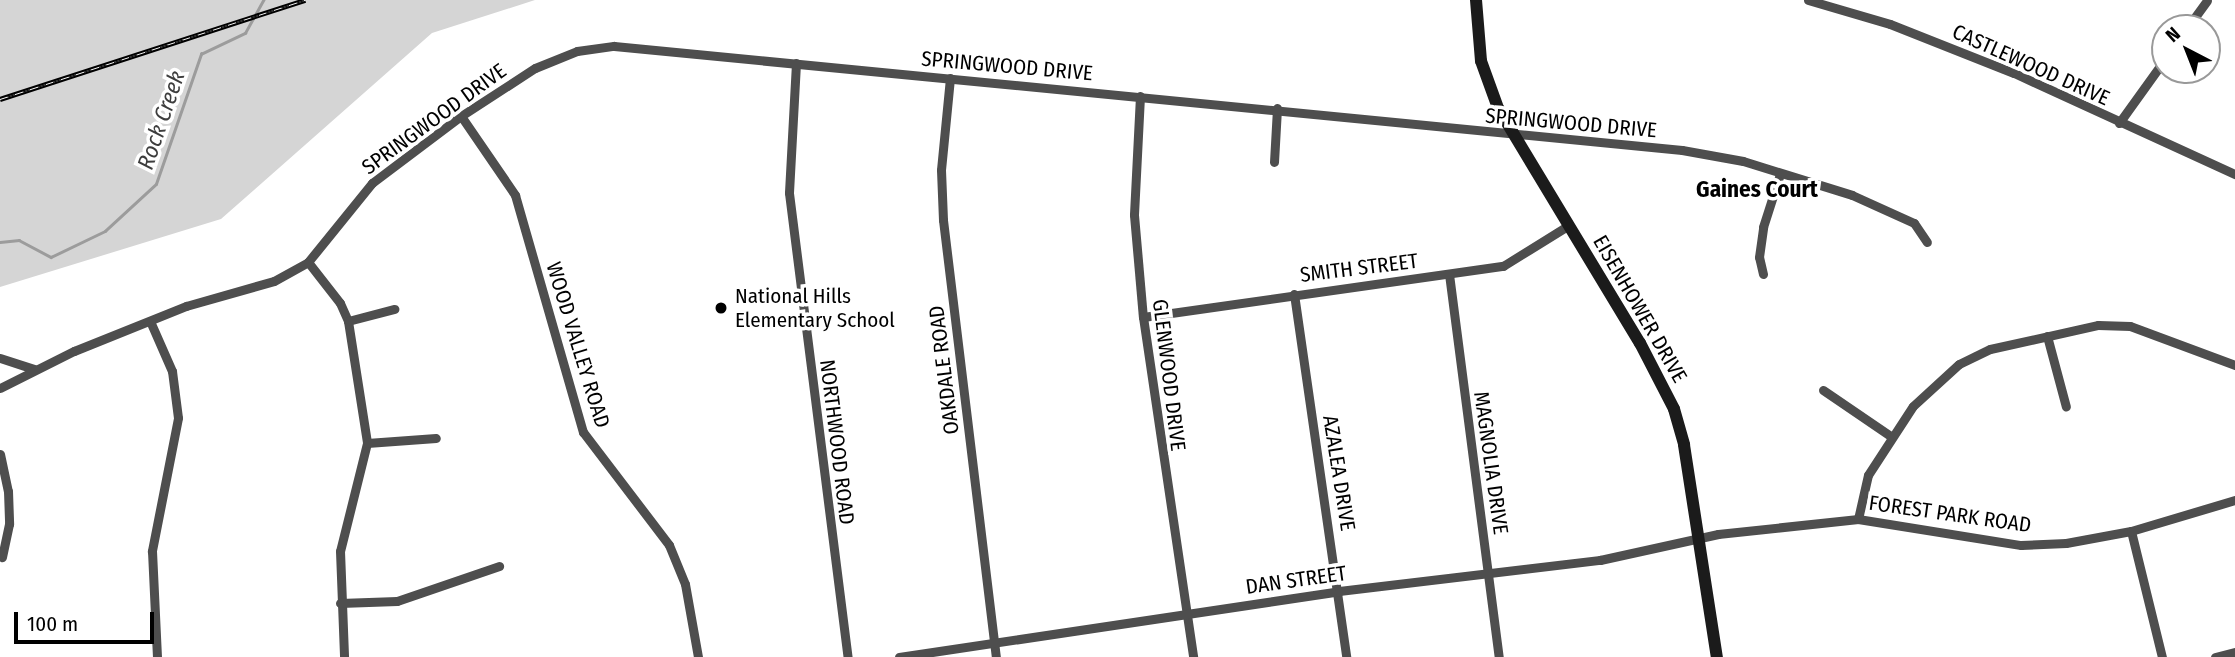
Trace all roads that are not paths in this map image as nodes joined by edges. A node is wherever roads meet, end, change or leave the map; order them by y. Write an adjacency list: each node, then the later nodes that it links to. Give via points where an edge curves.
1 (1476, 0): 10 (street, EISENHOWER DRIVE, via 1481,61)
2 (1808, 0): 9 (street, CASTLEWOOD DRIVE, via 1927,38)
3 (796, 63): 4 (street, SPRINGWOOD DRIVE); 8 (street, SPRINGWOOD DRIVE, via 614,46 577,51 535,68); 50 (street, NORTHWOOD ROAD, via 789,192)
4 (950, 78): 6 (street, SPRINGWOOD DRIVE); 45 (street, OAKDALE ROAD, via 941,170 943,220)
5 (2151, 78): 9 (street)
6 (1140, 96): 7 (street, SPRINGWOOD DRIVE); 21 (street, GLENWOOD DRIVE, via 1134,215)
7 (1277, 108): 10 (street, SPRINGWOOD DRIVE); 11 (street)
8 (461, 116): 16 (street, SPRINGWOOD DRIVE, via 372,183); 49 (street, WOOD VALLEY ROAD, via 515,195 583,432 669,545 685,584)
9 (2119, 123): 13 (street, CASTLEWOOD DRIVE)
10 (1512, 136): 12 (street, SPRINGWOOD DRIVE, via 1682,150 1742,161); 14 (street, EISENHOWER DRIVE)
11 (1274, 162)
12 (1780, 174): 15 (street, SPRINGWOOD DRIVE, via 1894,212 1914,223); 18 (street, via 1763,227 1759,257)
13 (2235, 174)
14 (1569, 225): 17 (street, SMITH STREET, via 1503,266); 38 (street, EISENHOWER DRIVE, via 1674,409)
15 (1927, 242)
16 (308, 262): 22 (street, SPRINGWOOD DRIVE, via 274,281); 23 (street, via 341,303)
17 (1449, 274): 19 (street, SMITH STREET); 41 (street, MAGNOLIA DRIVE)
18 (1763, 274)
19 (1294, 294): 21 (street, SMITH STREET); 42 (street, AZALEA DRIVE)
20 (394, 309): 23 (street)
21 (1143, 317): 44 (street, GLENWOOD DRIVE)
22 (150, 321): 27 (street, SPRINGWOOD DRIVE); 47 (street, via 172,371 178,418 152,551)
23 (348, 321): 33 (street)
24 (2047, 336): 26 (street, via 2098,325 2130,326); 30 (street); 31 (street, via 1990,349 1959,363 1913,406)
25 (0, 358): 27 (street)
26 (2235, 365)
27 (33, 369): 28 (street, SPRINGWOOD DRIVE)
28 (0, 388)
29 (1823, 390): 31 (street)
30 (2066, 408)
31 (1892, 437): 36 (street, via 1868,475)
32 (436, 438): 33 (street)
33 (367, 443): 43 (street, via 340,551)
34 (1, 458): 39 (street, via 9,524)
35 (2235, 500): 37 (street, FOREST PARK ROAD)
36 (1858, 519): 37 (street, FOREST PARK ROAD, via 2021,545 2066,543); 38 (street, FOREST PARK ROAD, via 1718,534)
37 (2131, 531): 57 (street)
38 (1699, 541): 41 (street, DAN STREET, via 1600,560); 56 (street, EISENHOWER DRIVE)
39 (2, 557)
40 (499, 566): 43 (street, via 397,601)
41 (1488, 570): 42 (street, DAN STREET); 55 (street, MAGNOLIA DRIVE)
42 (1339, 591): 44 (street, DAN STREET); 54 (street, AZALEA DRIVE)
43 (340, 603): 48 (street)
44 (1183, 614): 45 (street, DAN STREET); 53 (street, GLENWOOD DRIVE)
45 (994, 646): 51 (street, DAN STREET); 52 (street, OAKDALE ROAD)
46 (2235, 652): 58 (street)
47 (157, 657)
48 (344, 657)
49 (698, 657)
50 (848, 657)
51 (899, 657)
52 (996, 657)
53 (1193, 657)
54 (1346, 657)
55 (1499, 657)
56 (1717, 657)
57 (2162, 657)
58 (2215, 657)

